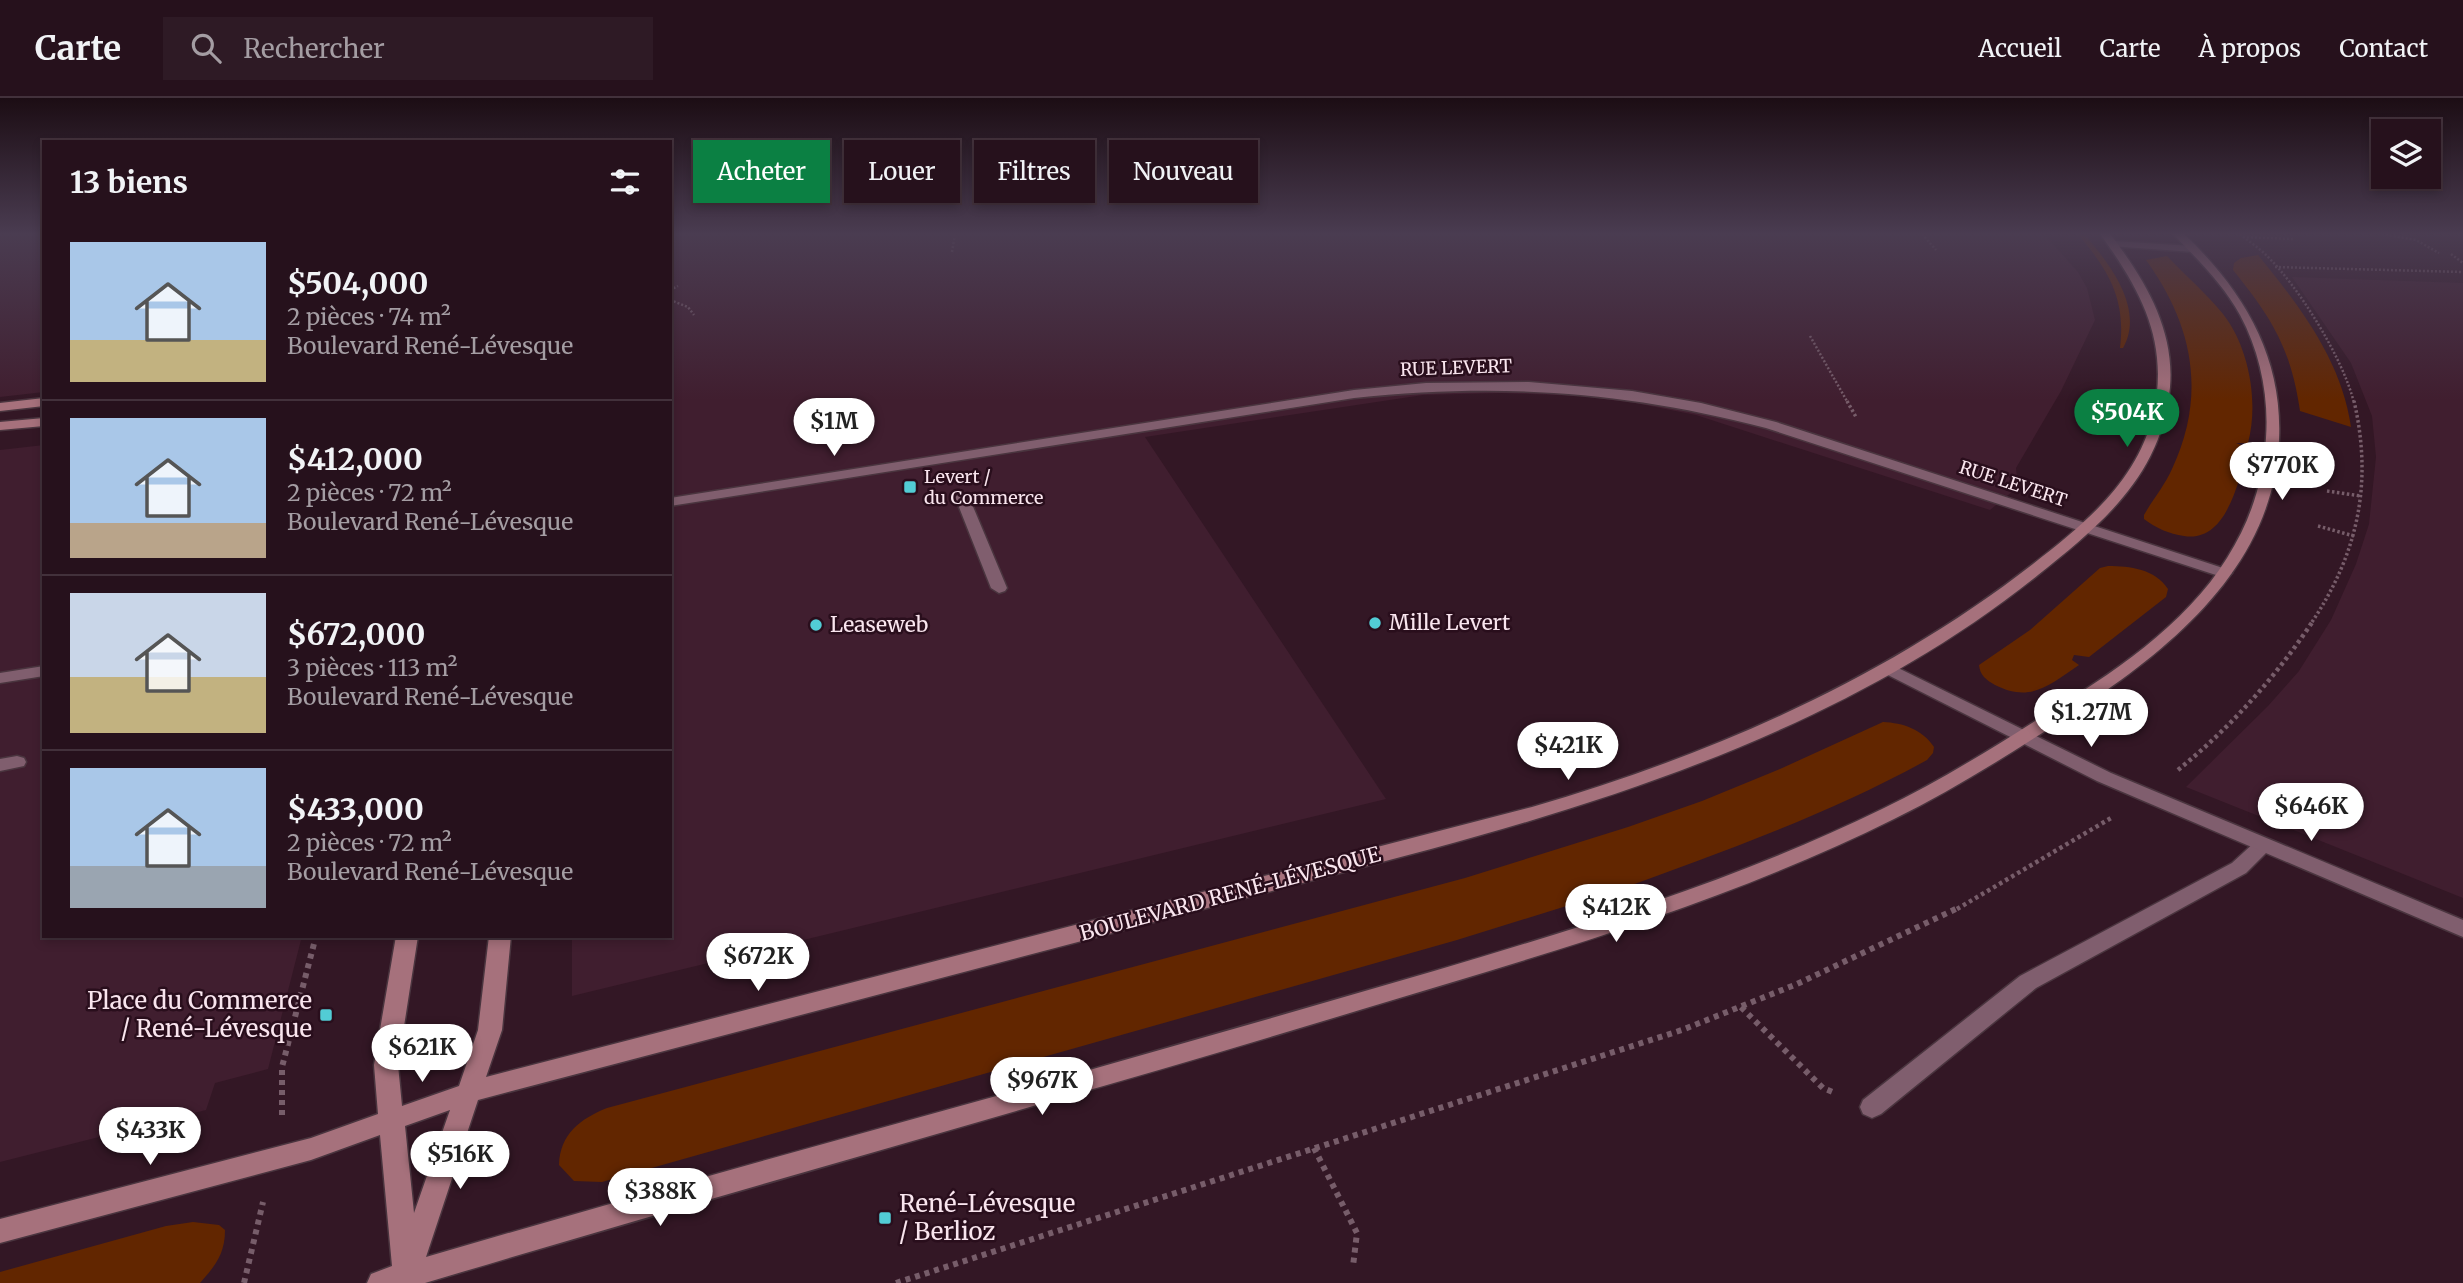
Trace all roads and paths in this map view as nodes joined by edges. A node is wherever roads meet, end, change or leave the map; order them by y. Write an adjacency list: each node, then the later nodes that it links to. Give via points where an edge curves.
1 (2143, 289): 17 (street, BOULEVARD RENÉ-LÉVESQUE, via 2165,356 2160,413 2133,476)
2 (2227, 289): 19 (street, via 2268,364 2275,445 2267,491 2246,539)
3 (2291, 289): 13 (path, via 2334,349 2354,396 2363,439)
4 (672, 301): 5 (path)
5 (694, 315)
6 (1810, 335): 11 (path, via 1863,429)
7 (42, 402): 8 (street)
8 (0, 407)
9 (42, 422): 10 (street)
10 (0, 426)
11 (1869, 456): 15 (street, RUE LEVERT, via 1771,425 1663,399 1540,387 1426,387 1354,394); 17 (street, RUE LEVERT)
12 (2327, 491): 13 (path)
13 (2361, 496): 18 (path)
14 (962, 497): 20 (street)
15 (672, 502)
16 (2318, 526): 18 (path)
17 (2089, 530): 19 (street, RUE LEVERT); 21 (street, BOULEVARD RENÉ-LÉVESQUE, via 1990,605)
18 (2354, 536): 25 (path, via 2339,578 2308,631 2242,712)
19 (2224, 573): 24 (street, via 2216,587 2136,663)
20 (999, 588)
21 (1888, 668): 24 (street); 34 (street, BOULEVARD RENÉ-LÉVESQUE, via 1680,765 1539,811)
22 (42, 671): 23 (street)
23 (0, 678)
24 (2022, 738): 27 (street); 41 (street, via 1850,832 1701,894 1307,1017)
25 (2175, 772)
26 (2114, 816): 32 (path, via 1970,902)
27 (2263, 846): 28 (street); 35 (street, via 2239,868 2028,982)
28 (2463, 929)
29 (315, 938): 36 (path, via 282,1067)
30 (407, 938): 37 (street, via 386,1065)
31 (500, 938): 34 (street, via 490,1030)
32 (1741, 1007): 33 (path); 38 (path, via 1626,1050)
33 (1823, 1088)
34 (470, 1092): 37 (street, BOULEVARD RENÉ-LÉVESQUE); 41 (street)
35 (1872, 1107)
36 (282, 1115)
37 (391, 1120): 39 (street, BOULEVARD RENÉ-LÉVESQUE, via 299,1152); 41 (street)
38 (1314, 1148): 40 (path, via 1357,1233); 42 (path)
39 (0, 1231)
40 (1353, 1266)
41 (398, 1280)
42 (896, 1283)

